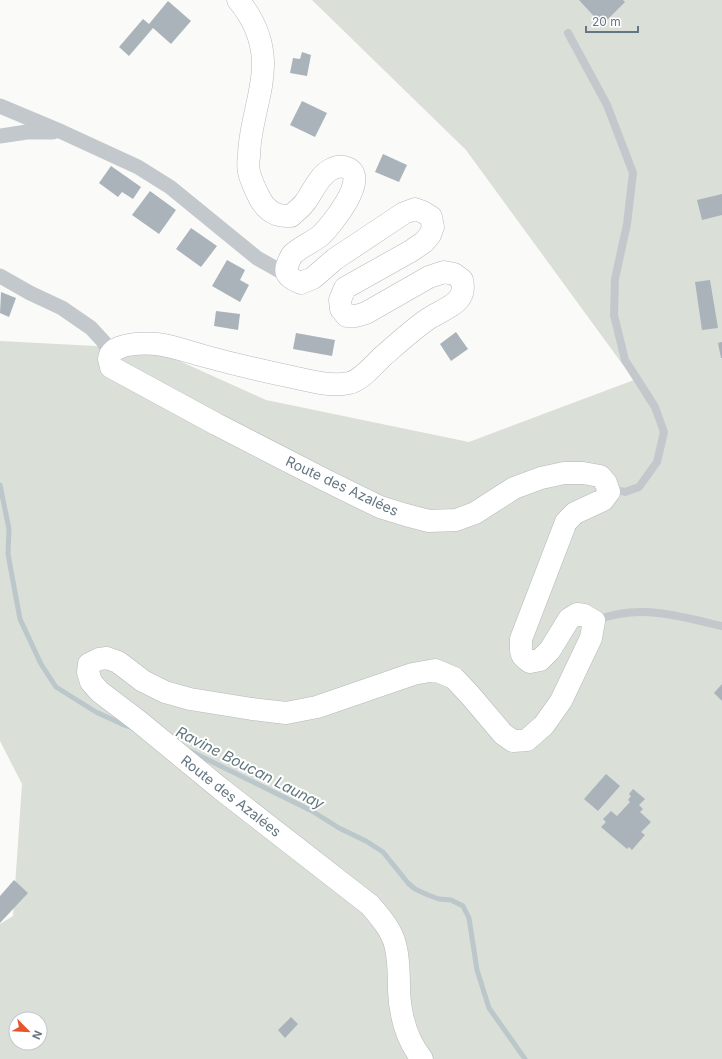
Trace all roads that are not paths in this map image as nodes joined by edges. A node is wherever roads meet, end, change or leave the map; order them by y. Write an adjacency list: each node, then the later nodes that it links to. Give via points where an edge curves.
1 (238, 0): 7 (main road, via 254,24 261,41 262,82 249,144 248,171 261,201 271,212 280,216 291,216 306,201 329,170 342,166 349,168 354,175 352,194 320,236 292,256 286,268)
2 (568, 33): 9 (lane, via 607,105 633,173 627,224 615,279 614,316 625,360 655,407 664,432 657,462 640,487 625,492)
3 (0, 106): 4 (street)
4 (62, 132): 5 (street, via 27,132); 7 (street, via 144,171 170,187 257,258)
5 (0, 136)
6 (0, 276): 8 (street, via 62,308 91,328)
7 (289, 276): 8 (main road, via 301,283 312,278 392,220 415,209 431,217 433,227 430,235 411,251 345,288 340,300 341,309 348,316 366,313 429,277 444,272 454,274 462,280 464,288 456,303 410,332 367,372 350,383 329,384 309,381 158,344 122,346)
8 (111, 354): 9 (main road, Route des Azalées, via 111,367 122,374 325,480 380,507 406,515 429,521 456,520 475,513 514,488 564,473 583,472 600,476)
9 (608, 487): 10 (main road, via 609,492 603,500 575,513 566,522 521,639 521,653 530,662 540,660 550,650 569,619 577,614 584,615)
10 (594, 622): 11 (lane, via 616,614 647,612 665,613); 12 (main road, Route des Azalées, via 591,638 561,701 544,725 527,740 512,741 454,678 435,670 413,674 318,707 286,713 190,699 165,692 143,681 118,662 107,658 89,664 91,682 100,692 370,905 386,925 395,944 401,1010 411,1042)
11 (722, 626)
12 (422, 1059)

